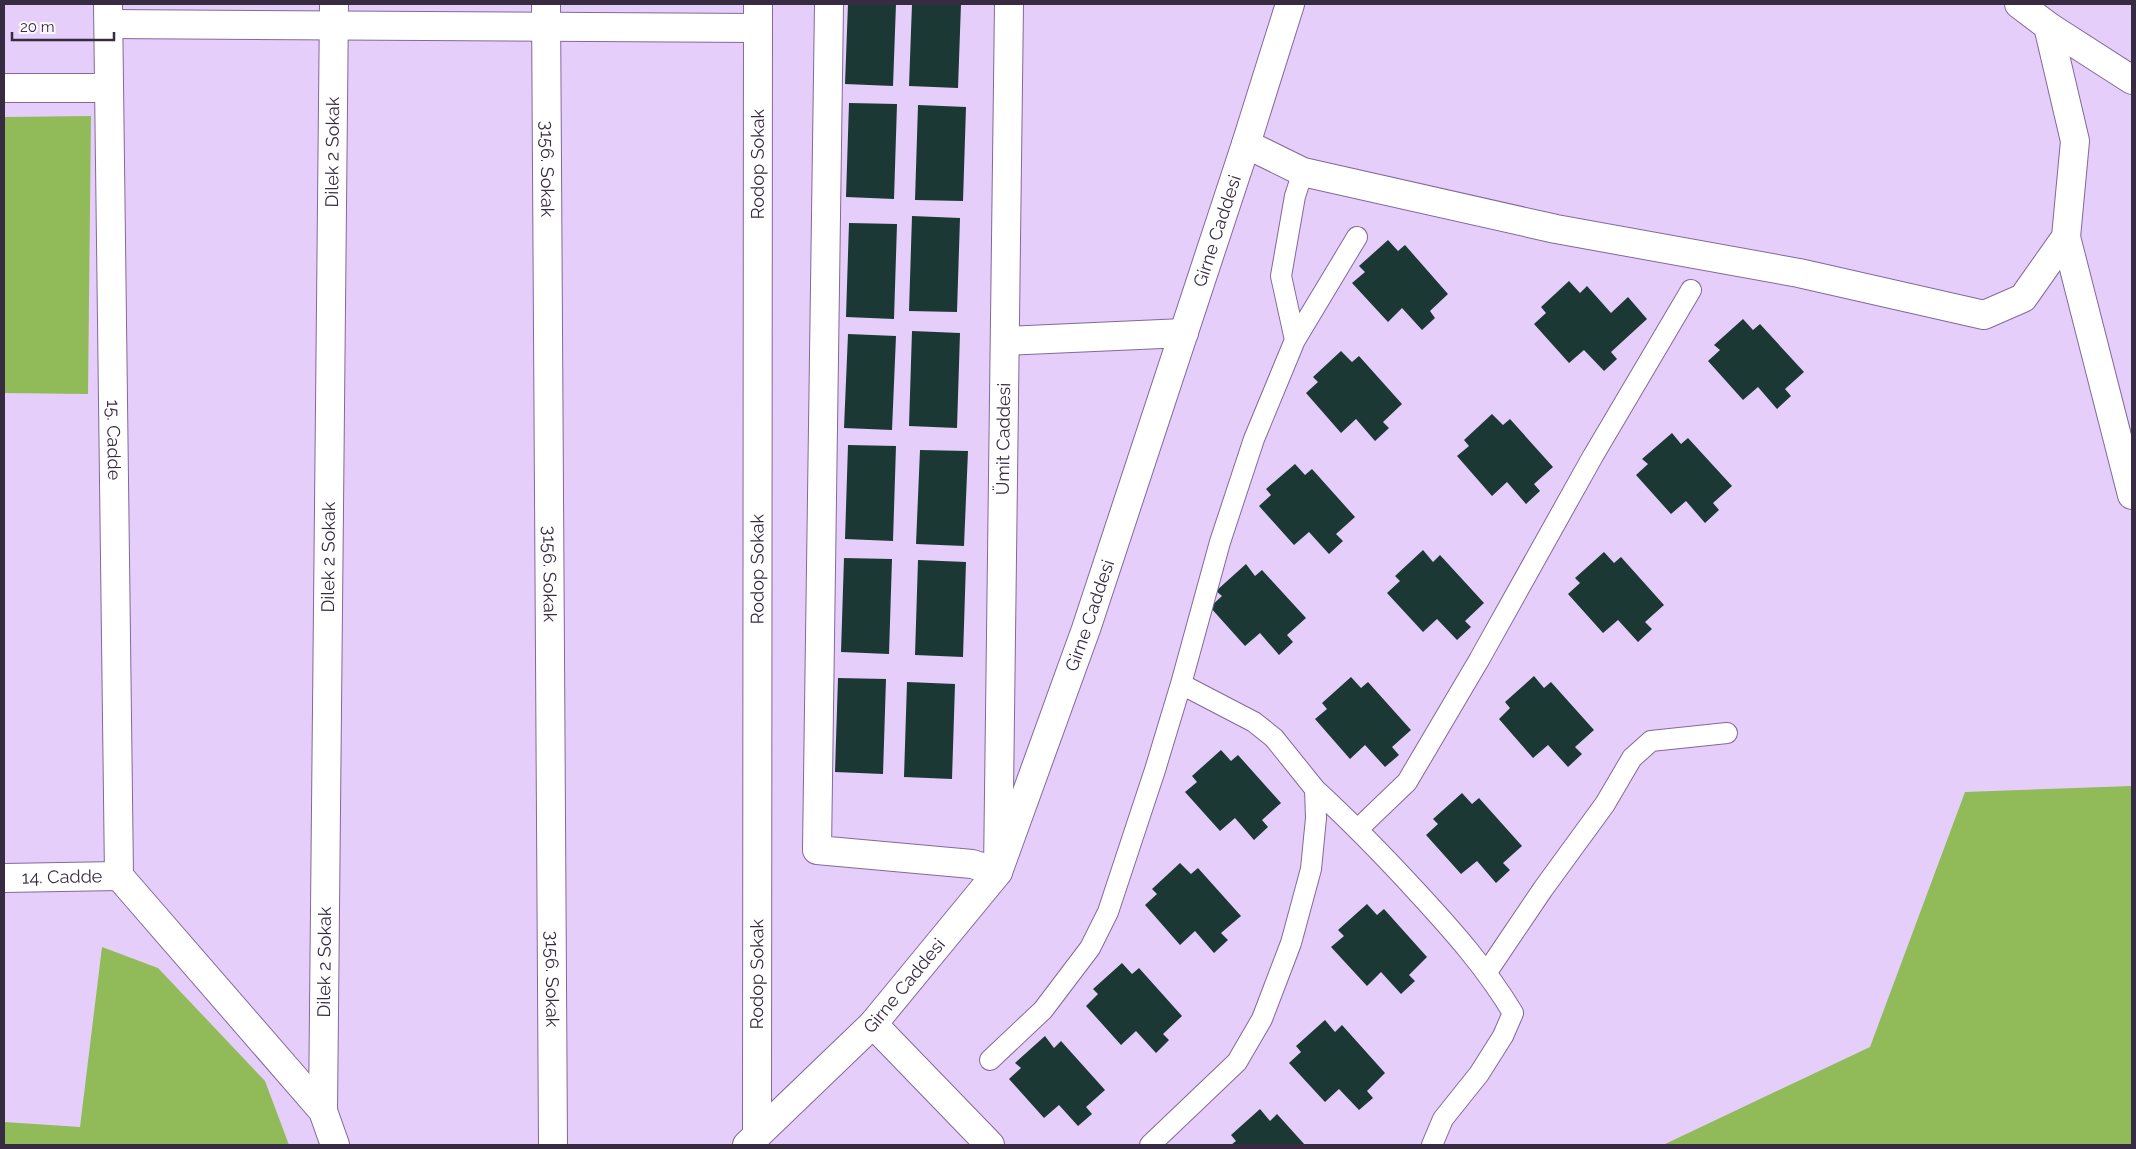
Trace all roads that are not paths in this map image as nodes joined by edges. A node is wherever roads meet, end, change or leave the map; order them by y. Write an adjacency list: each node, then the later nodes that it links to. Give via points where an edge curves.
1 (829, 4): 26 (street, via 817,850 972,864)
2 (1009, 4): 20 (street, Ümit Caddesi)
3 (1290, 4): 13 (street, Girne Caddesi)
4 (2019, 4): 9 (street)
5 (109, 14): 6 (street); 12 (street, 15. Cadde)
6 (334, 14): 7 (street); 32 (street, Dilek 2 Sokak)
7 (546, 16): 8 (street); 36 (street, 3156. Sokak)
8 (758, 16): 34 (street, Rodop Sokak)
9 (2048, 26): 10 (street); 16 (street, via 2075,141)
10 (2132, 80)
11 (4, 88): 12 (street)
12 (109, 88): 27 (street, 15. Cadde)
13 (1246, 144): 14 (street); 18 (street, Girne Caddesi)
14 (1303, 172): 16 (street, via 1556,229 1799,273 1984,314 2023,298); 19 (lane, via 1295,196 1281,276)
15 (1357, 237): 19 (lane)
16 (2066, 237): 21 (street)
17 (1691, 290): 25 (lane, via 1407,782)
18 (1184, 333): 20 (street); 26 (street, Girne Caddesi, via 1086,629)
19 (1295, 340): 22 (lane, via 1254,439 1220,542)
20 (1005, 341): 26 (street, Ümit Caddesi)
21 (2132, 495)
22 (1181, 684): 24 (lane, via 1254,722 1274,738); 31 (lane, via 1108,912 1093,941 1043,1010)
23 (1727, 733): 29 (lane, via 1651,741 1632,758 1605,804)
24 (1315, 789): 25 (lane); 38 (lane, via 1311,869 1291,942 1262,1019 1237,1062)
25 (1358, 829): 29 (lane)
26 (998, 872): 30 (street, Girne Caddesi)
27 (119, 876): 28 (street, 14. Cadde); 32 (street)
28 (4, 878)
29 (1487, 972): 39 (lane, via 1513,1013 1479,1074 1443,1119)
30 (873, 1024): 33 (street); 34 (street, Girne Caddesi)
31 (990, 1060)
32 (323, 1111): 35 (street)
33 (968, 1135): 37 (street)
34 (752, 1140)
35 (335, 1145)
36 (552, 1145)
37 (990, 1145)
38 (1150, 1145)
39 (1432, 1145)

